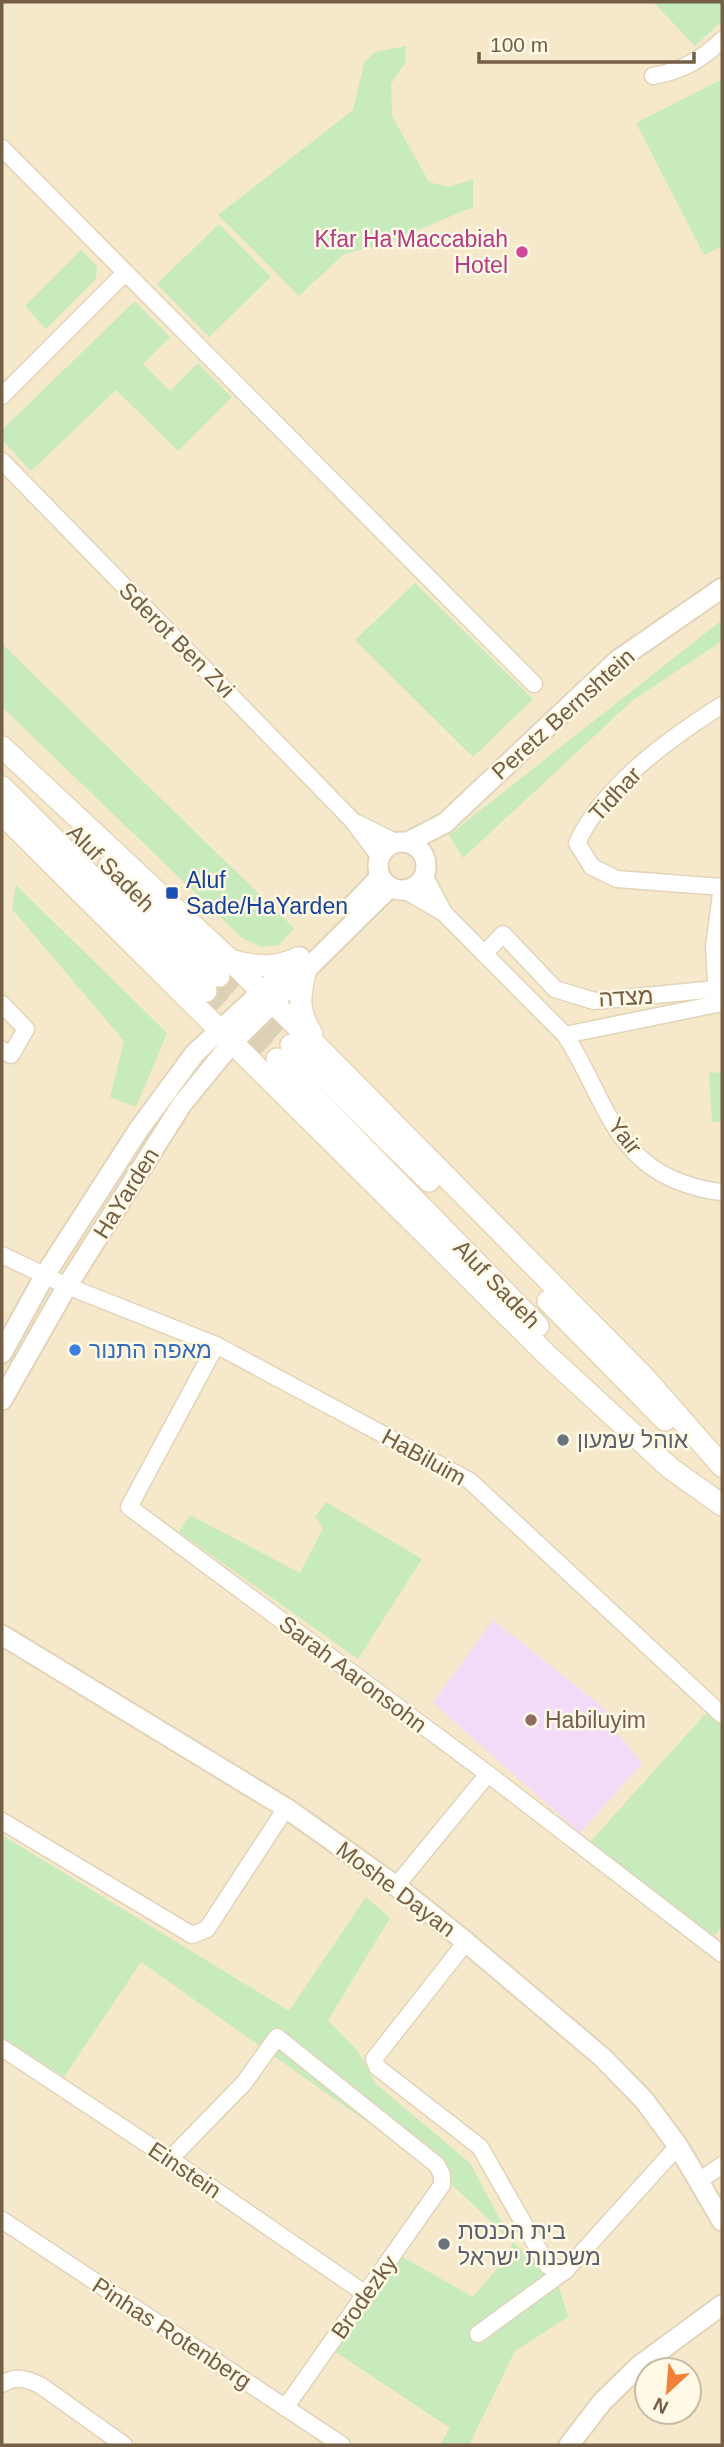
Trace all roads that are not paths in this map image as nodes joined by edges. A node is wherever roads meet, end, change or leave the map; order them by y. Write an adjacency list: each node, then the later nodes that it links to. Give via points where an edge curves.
1 (722, 40): 2 (street, via 697,61)
2 (653, 76)
3 (2, 148): 4 (street)
4 (125, 273): 5 (street); 8 (street)
5 (2, 396)
6 (2, 461): 14 (street, Sderot Ben Zvi)
7 (722, 588): 15 (street, Peretz Bernshtein, via 618,660)
8 (534, 684)
9 (722, 705): 20 (street, Tidhar, via 653,754 616,789 585,824 577,843 592,867 617,879)
10 (2, 747): 24 (main road)
11 (2, 760): 24 (main road, Aluf Sadeh)
12 (2, 787): 24 (main road, Aluf Sadeh)
13 (2, 814): 29 (main road)
14 (352, 820): 16 (street, Sderot Ben Zvi); 17 (street, Sderot Ben Zvi)
15 (445, 823): 16 (street, Peretz Bernshtein); 18 (street, Peretz Bernshtein)
16 (401, 842): 17 (street, via 388,845); 18 (street, via 422,852)
17 (379, 856): 19 (street, via 377,863)
18 (425, 869): 19 (street, via 416,885); 21 (street)
19 (391, 885): 21 (street); 23 (street)
20 (722, 887): 26 (street, via 714,947)
21 (444, 913): 22 (street)
22 (484, 954): 26 (street, מצדה, via 502,934 555,989 594,1001); 28 (street)
23 (302, 964): 24 (main road, via 245,965); 25 (street); 31 (main road, via 300,1011)
24 (219, 976): 25 (main road)
25 (267, 997): 29 (street, HaYarden); 31 (main road)
26 (719, 999): 28 (street)
27 (2, 1004): 30 (street, via 26,1029 11,1055)
28 (565, 1035): 32 (street, Yair, via 629,1149 667,1177 705,1191)
29 (225, 1037): 34 (street, HaYarden, via 195,1053 139,1129); 35 (street, HaYarden); 43 (main road, via 557,1364 670,1468)
30 (2, 1050)
31 (324, 1053): 39 (main road, via 644,1377)
32 (722, 1192)
33 (2, 1255): 34 (street, HaBiluim)
34 (45, 1275): 35 (street, HaBiluim); 37 (street, HaYarden)
35 (67, 1286): 36 (street, HaBiluim); 38 (street, HaYarden)
36 (216, 1345): 45 (street, HaBiluim, via 470,1481); 46 (street, Sarah Aaronsohn, via 129,1507)
37 (2, 1353)
38 (2, 1400)
39 (687, 1427): 40 (main road); 41 (main road)
40 (722, 1453)
41 (722, 1466)
42 (722, 1475): 43 (main road, Aluf Sadeh, via 488,1239 284,1052 571,1360)
43 (722, 1503)
44 (3, 1638): 47 (street, Moshe Dayan)
45 (722, 1715)
46 (488, 1774): 49 (street); 51 (street, Sarah Aaronsohn)
47 (286, 1808): 48 (street, via 206,1929 192,1935); 49 (street, Moshe Dayan)
48 (2, 1821)
49 (396, 1886): 50 (street, Moshe Dayan)
50 (466, 1942): 53 (street, Moshe Dayan, via 602,2057 644,2100); 59 (street, via 374,2059 377,2067 480,2147 548,2266)
51 (722, 1954)
52 (2, 2049): 54 (street, Einstein)
53 (678, 2146): 56 (street, Moshe Dayan); 59 (street)
54 (170, 2159): 60 (street, Einstein); 60 (street, Brodezky, via 244,2083 277,2037 437,2165 442,2175 442,2185)
55 (722, 2165): 56 (street)
56 (699, 2181): 58 (street, Moshe Dayan)
57 (2, 2220): 64 (street, Pinhas Rotenberg)
58 (722, 2221)
59 (566, 2270): 62 (street)
60 (367, 2295): 64 (street, Brodezky)
61 (720, 2308): 67 (street, via 639,2366 602,2402)
62 (478, 2334)
63 (8, 2381): 65 (street, via 24,2379 40,2385)
64 (285, 2408): 66 (street, Pinhas Rotenberg)
65 (124, 2445)
66 (342, 2445)
67 (569, 2445)

